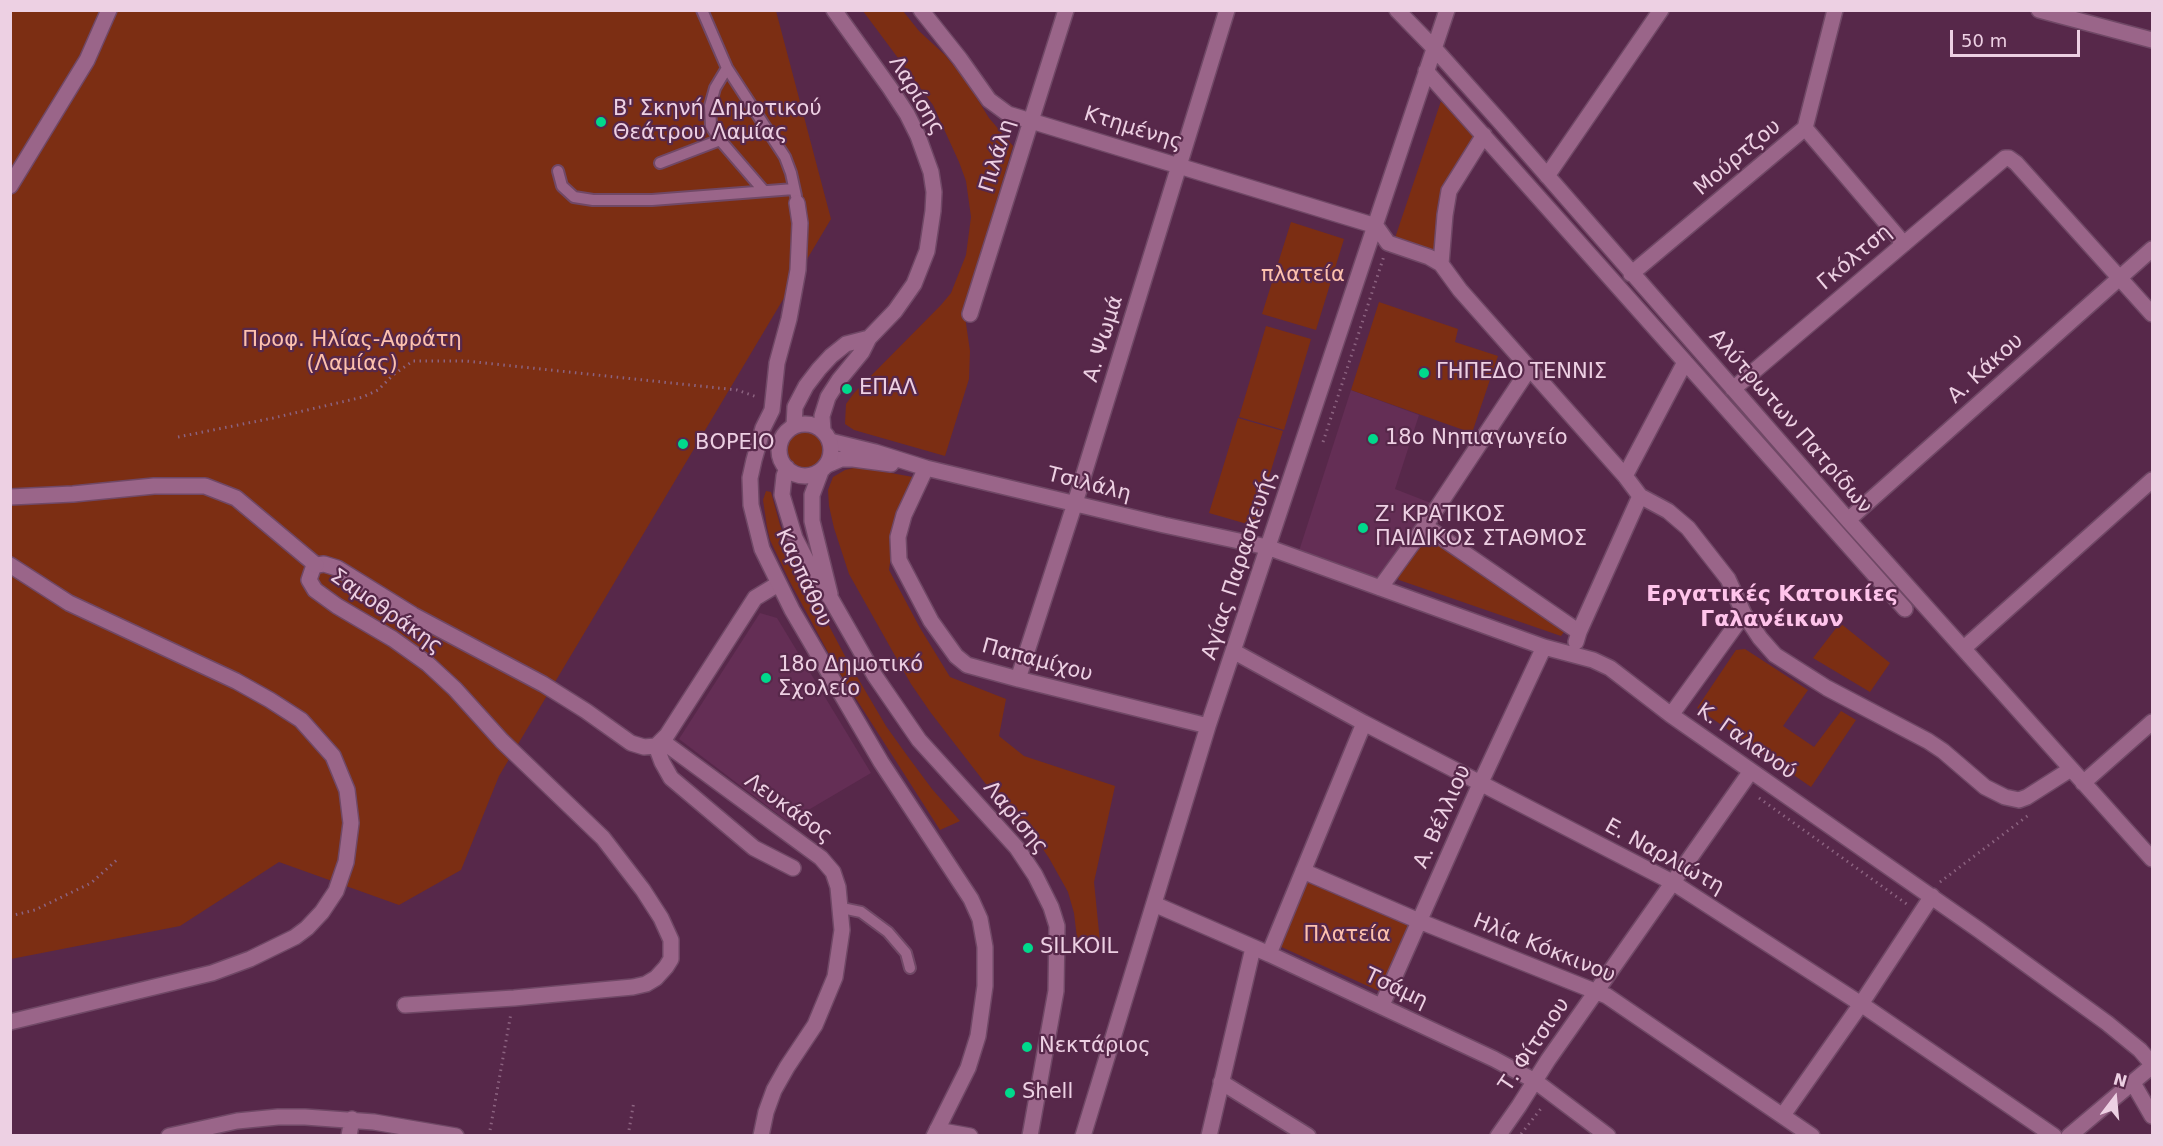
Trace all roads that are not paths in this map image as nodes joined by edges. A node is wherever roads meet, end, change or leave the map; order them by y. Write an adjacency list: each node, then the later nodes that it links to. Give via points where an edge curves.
1 (109, 10): 24 (street, via 87,60)
2 (702, 10): 14 (lane)
3 (834, 10): 35 (street, Λαρίσης, via 908,114 926,155 934,192 931,230 918,276 905,299)
4 (921, 10): 16 (street, Κτημένης, via 988,100 1008,114)
5 (1066, 10): 16 (street, Πιλάλη)
6 (1227, 10): 21 (street, Α. Ψωμά)
7 (1397, 10): 13 (street, Αλύτρωτων Πατρίδων)
8 (1447, 10): 13 (street, Αγίας Παρασκευής)
9 (1661, 10): 23 (street)
10 (1835, 10): 17 (street, Μούρτζου)
11 (2038, 10): 12 (street)
12 (2152, 40)
13 (1434, 48): 15 (street, Αγίας Παρασκευής); 23 (street, Αλύτρωτων Πατρίδων)
14 (727, 68): 19 (lane, via 710,106 711,126); 26 (lane, via 785,157)
15 (1426, 71): 18 (street); 27 (street, Αγίας Παρασκευής)
16 (1031, 120): 21 (street, Κτημένης); 33 (street, Πιλάλη)
17 (1805, 128): 28 (street); 31 (street, Μούρτζου)
18 (1484, 135): 30 (street, via 1449,191); 36 (street)
19 (720, 140): 20 (lane); 25 (lane)
20 (660, 163)
21 (1180, 165): 27 (street, Κτημένης); 52 (street, Α. Ψωμά)
22 (558, 171): 25 (lane, via 562,186 574,197 593,200 652,200)
23 (1547, 176): 31 (street, Αλύτρωτων Πατρίδων)
24 (10, 186)
25 (764, 191): 26 (lane)
26 (796, 196): 39 (street, Καρπάθου, via 800,223 798,270 777,363)
27 (1376, 226): 30 (street, via 1388,243); 55 (street, Αγίας Παρασκευής)
28 (1904, 244): 32 (street, Γκόλτση, via 2009,158); 38 (street, Γκόλτση)
29 (2152, 249): 32 (street, Α. Κάκου)
30 (1441, 264): 37 (street)
31 (1631, 274): 38 (street, Αλύτρωτων Πατρίδων)
32 (2120, 277): 34 (street); 53 (street, Α. Κάκου)
33 (970, 314)
34 (2152, 314)
35 (869, 338): 40 (street, Λαρίσης, via 846,344 819,369 795,407); 41 (street, Λαρίσης, via 828,397 822,416)
36 (1685, 362): 48 (street); 61 (street)
37 (1529, 369): 48 (street); 54 (street)
38 (1733, 389): 53 (street, Αλύτρωτων Πατρίδων)
39 (772, 410): 40 (street); 43 (street, Καρπάθου)
40 (790, 429): 41 (street, via 809,424); 42 (street, via 780,441)
41 (827, 436): 44 (street); 46 (street, via 831,453)
42 (779, 452): 43 (street); 45 (street)
43 (754, 460): 58 (street, Καρπάθου, via 750,494 754,521)
44 (902, 462): 46 (street, via 889,465 841,459); 47 (street, Τσιλάλη)
45 (788, 468): 46 (street, via 804,476); 60 (street, Λαρίσης, via 782,495 795,538)
46 (824, 468): 60 (street, Λαρίσης, via 812,495 812,521)
47 (926, 468): 52 (street, Τσιλάλη); 68 (street, Παπαμίχου, via 911,496 898,537 902,568 931,621 956,656 967,665)
48 (1625, 476): 50 (street)
49 (2152, 480): 65 (street)
50 (1640, 496): 62 (street, via 1668,511 1688,528 1728,579); 63 (street)
51 (10, 497): 57 (street, via 205,486 236,498)
52 (1075, 503): 55 (street, Τσιλάλη); 68 (street, Α. Ψωμά)
53 (1848, 520): 65 (street, Αλύτρωτων Πατρίδων)
54 (1425, 526): 59 (street); 63 (street)
55 (1267, 547): 59 (street, Κ. Γαλανού); 66 (street, Αγίας Παρασκευής)
56 (10, 565): 93 (street, via 69,603 236,681 301,720 333,756 347,790 351,824 346,862 336,891 322,912 295,937 212,973)
57 (316, 565): 73 (street, Σαμοθράκης, via 337,568 413,615 524,673 631,743 644,747); 91 (street, Σαμοθράκης, via 309,580 315,590 428,664 603,838 643,890 671,940 671,958 656,978 646,984)
58 (778, 584): 73 (street, via 755,598); 102 (street, Καρπάθου, via 815,653 980,919 985,986 978,1036 968,1068)
59 (1380, 588): 64 (street, Κ. Γαλανού)
60 (831, 599): 108 (street, Λαρίσης, via 903,719 1010,839 1051,907 1057,926 1056,991)
61 (1905, 609)
62 (1744, 615): 69 (street); 74 (street, via 1775,655 1928,741 1994,793 2019,800)
63 (1579, 632): 67 (street)
64 (1544, 647): 67 (street, Κ. Γαλανού); 76 (street, Α. Βέλλιου)
65 (1964, 648): 74 (street, Αλύτρωτων Πατρίδων)
66 (1233, 651): 71 (street, Ε. Ναρλιώτη); 72 (street, Αγίας Παρασκευής)
67 (1574, 654): 69 (street, Κ. Γαλανού, via 1610,668)
68 (1018, 679): 72 (street, Παπαμίχου)
69 (1671, 715): 75 (street, Κ. Γαλανού)
70 (2152, 722): 77 (street)
71 (1364, 723): 76 (street, Ε. Ναρλιώτη); 80 (street)
72 (1208, 726): 83 (street, Αγίας Παρασκευής)
73 (659, 743): 79 (street, via 662,762 671,778 754,848); 84 (street, Λευκάδος, via 823,860 837,881)
74 (2071, 769): 77 (street, Αλύτρωτων Πατρίδων)
75 (1751, 771): 81 (street, Τ. Φίτσιου); 82 (street, Κ. Γαλανού)
76 (1481, 782): 81 (street, Ε. Ναρλιώτη); 85 (street, Α. Βέλλιου)
77 (2083, 783): 78 (street, Αλύτρωτων Πατρίδων)
78 (2152, 859)
79 (793, 868)
80 (1303, 871): 85 (street, Ηλία Κόκκινου); 87 (street)
81 (1672, 882): 89 (street, Τ. Φίτσιου); 90 (street, Ε. Ναρλιώτη)
82 (1929, 894): 90 (street); 94 (street, Κ. Γαλανού, via 2107,1023)
83 (1154, 904): 86 (street, Τσάμη); 109 (street, Αγίας Παρασκευής)
84 (842, 908): 88 (lane, via 861,912 888,932 906,952); 106 (street, Λευκάδος, via 839,956 831,989 815,1025 774,1090)
85 (1419, 921): 89 (street, Ηλία Κόκκινου); 92 (street, Α. Βέλλιου)
86 (1253, 948): 87 (street, Τσάμη); 96 (street)
87 (1269, 954): 92 (street, Τσάμη)
88 (910, 968)
89 (1596, 992): 95 (street, Τ. Φίτσιου); 98 (street, Ηλία Κόκκινου)
90 (1861, 1004): 98 (street); 115 (street, Ε. Ναρλιώτη)
91 (405, 1005)
92 (1382, 1005): 95 (street, Τσάμη)
93 (10, 1022)
94 (2152, 1065): 97 (street)
95 (1535, 1081): 112 (street, Τ. Φίτσιου); 113 (street, Τσάμη)
96 (1221, 1082): 110 (street); 111 (street)
97 (2133, 1083): 99 (street); 116 (street)
98 (1783, 1115): 114 (street, Ηλία Κόκκινου)
99 (2152, 1116)
100 (352, 1119): 101 (street, via 278,1117); 104 (street); 105 (street)
101 (236, 1128): 103 (street)
102 (936, 1133): 107 (street)
103 (169, 1136)
104 (349, 1136)
105 (456, 1136)
106 (761, 1136)
107 (970, 1136)
108 (1030, 1136)
109 (1083, 1136)
110 (1209, 1136)
111 (1308, 1136)
112 (1498, 1136)
113 (1608, 1136)
114 (1812, 1136)
115 (2054, 1136)
116 (2069, 1136)

